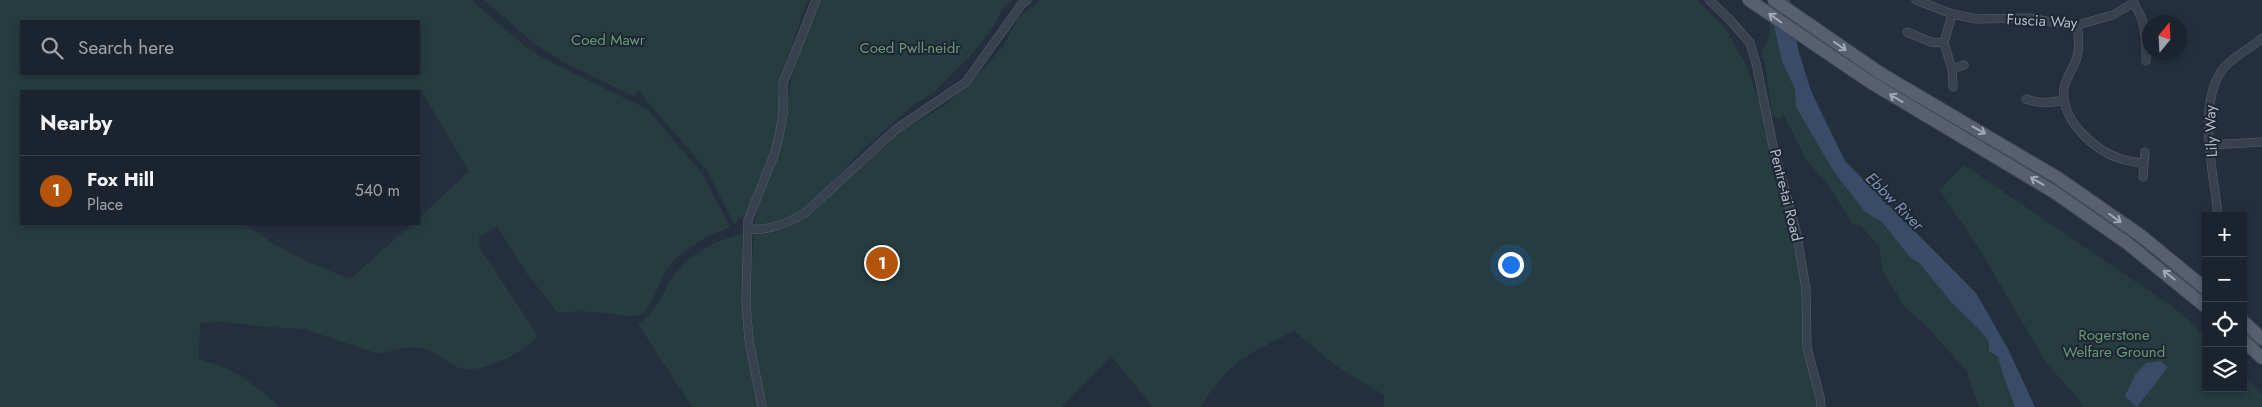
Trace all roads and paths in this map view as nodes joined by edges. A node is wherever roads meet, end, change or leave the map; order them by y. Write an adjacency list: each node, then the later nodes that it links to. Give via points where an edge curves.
1 (816, 0): 25 (street, via 783,83 779,136 748,220)
2 (1027, 0): 25 (street, via 1020,5 966,82 895,130 804,213 771,228)
3 (1709, 0): 33 (street, Pentre-tai Road, via 1750,44 1756,62 1773,146 1796,231 1806,289 1807,348)
4 (1749, 0): 27 (main road, one-way to 4, via 2128,243 2054,192 1894,97)
5 (1774, 0): 26 (main road, one-way to 26, via 1880,73 2058,178 2140,235)
6 (1916, 0): 8 (street, Fuscia Way)
7 (2133, 2): 9 (street, Fuscia Way, via 2113,15); 13 (street, via 2139,9 2142,22)
8 (1952, 14): 9 (street, Fuscia Way, via 1977,19 2028,18); 12 (street)
9 (2077, 26): 18 (street, via 2077,58 2064,87)
10 (1907, 32): 12 (street, via 1931,42)
11 (2262, 38): 20 (street, Lily Way, via 2230,62 2217,78 2208,106)
12 (1944, 43): 15 (street)
13 (2146, 61)
14 (1964, 65): 15 (street)
15 (1952, 69): 16 (street)
16 (1953, 87)
17 (2026, 98): 18 (street, via 2048,104)
18 (2064, 100): 22 (street, via 2076,124 2094,144 2121,159)
19 (2262, 142): 20 (street)
20 (2210, 145): 24 (street, Lily Way)
21 (2145, 152): 22 (street)
22 (2144, 164): 23 (street)
23 (2143, 176)
24 (2218, 212)
25 (748, 229): 32 (street, via 746,303 749,340)
26 (2202, 286)
27 (2202, 304)
28 (2247, 325): 29 (main road)
29 (2262, 339)
30 (2247, 344): 31 (main road)
31 (2262, 358)
32 (762, 407)
33 (1821, 407)

